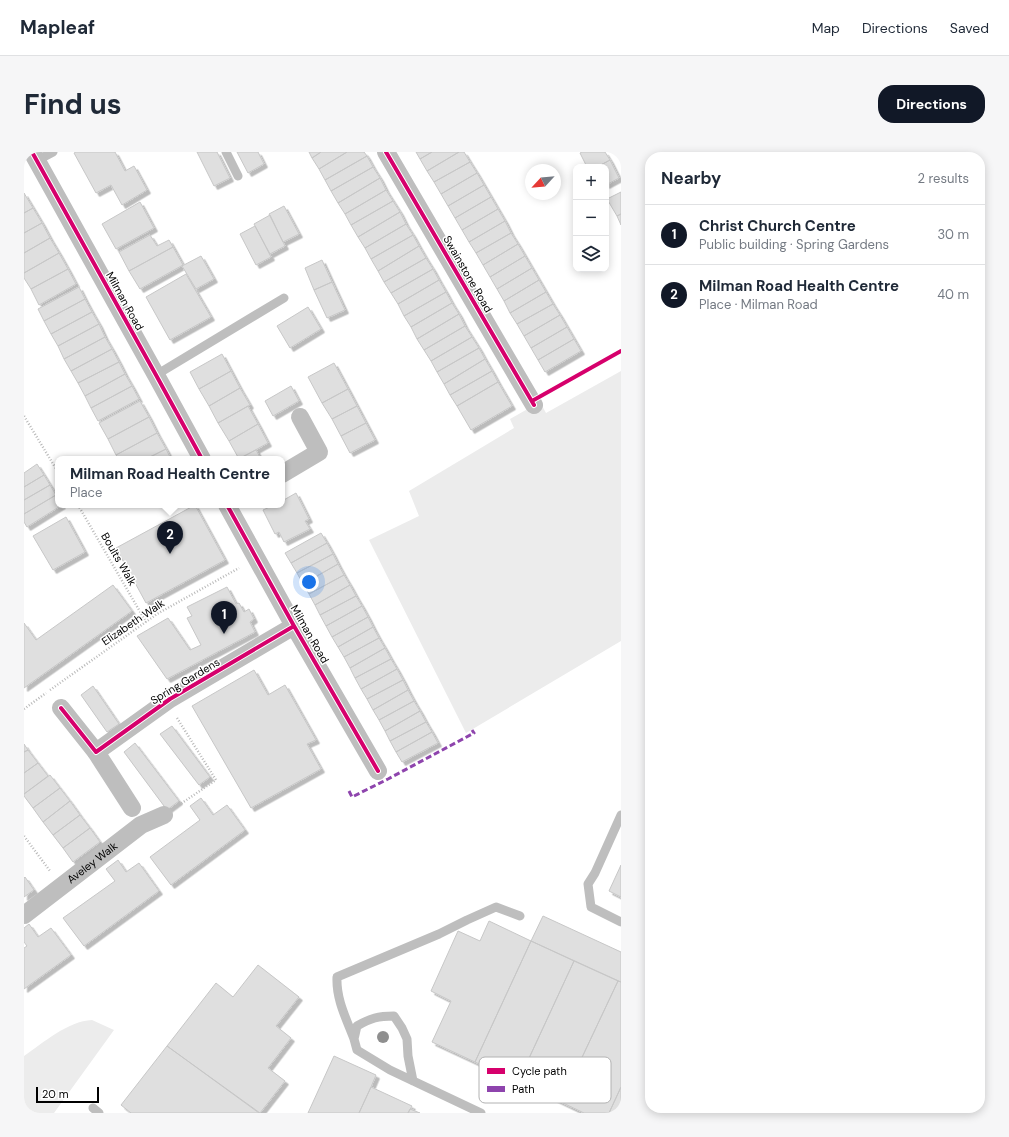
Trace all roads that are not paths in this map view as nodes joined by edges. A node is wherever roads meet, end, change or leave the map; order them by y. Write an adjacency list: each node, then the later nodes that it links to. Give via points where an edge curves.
1 (53, 152): 4 (lane)
2 (226, 152): 5 (lane)
3 (386, 152): 8 (street, Swainstone Road)
4 (34, 156): 7 (street, Milman Road)
5 (238, 176)
6 (284, 298): 7 (lane)
7 (156, 375): 10 (street, Milman Road)
8 (534, 405)
9 (300, 417): 11 (street, via 320,452)
10 (200, 456)
11 (285, 472)
12 (229, 508): 13 (street, Milman Road)
13 (294, 626): 15 (street, Spring Gardens, via 170,699); 16 (street, Milman Road)
14 (61, 708): 15 (street)
15 (96, 752): 17 (street)
16 (378, 771)
17 (132, 808)
18 (621, 814): 22 (lane, via 588,884 591,907)
19 (164, 815): 20 (street, Aveley Walk, via 141,825)
20 (24, 914)
21 (520, 916): 23 (lane, via 496,907 337,977 340,1004)
22 (621, 922)
23 (354, 1039): 24 (lane, via 357,1050); 24 (lane, via 357,1026 370,1019 394,1016 407,1039)
24 (413, 1081): 25 (lane)
25 (481, 1113)

